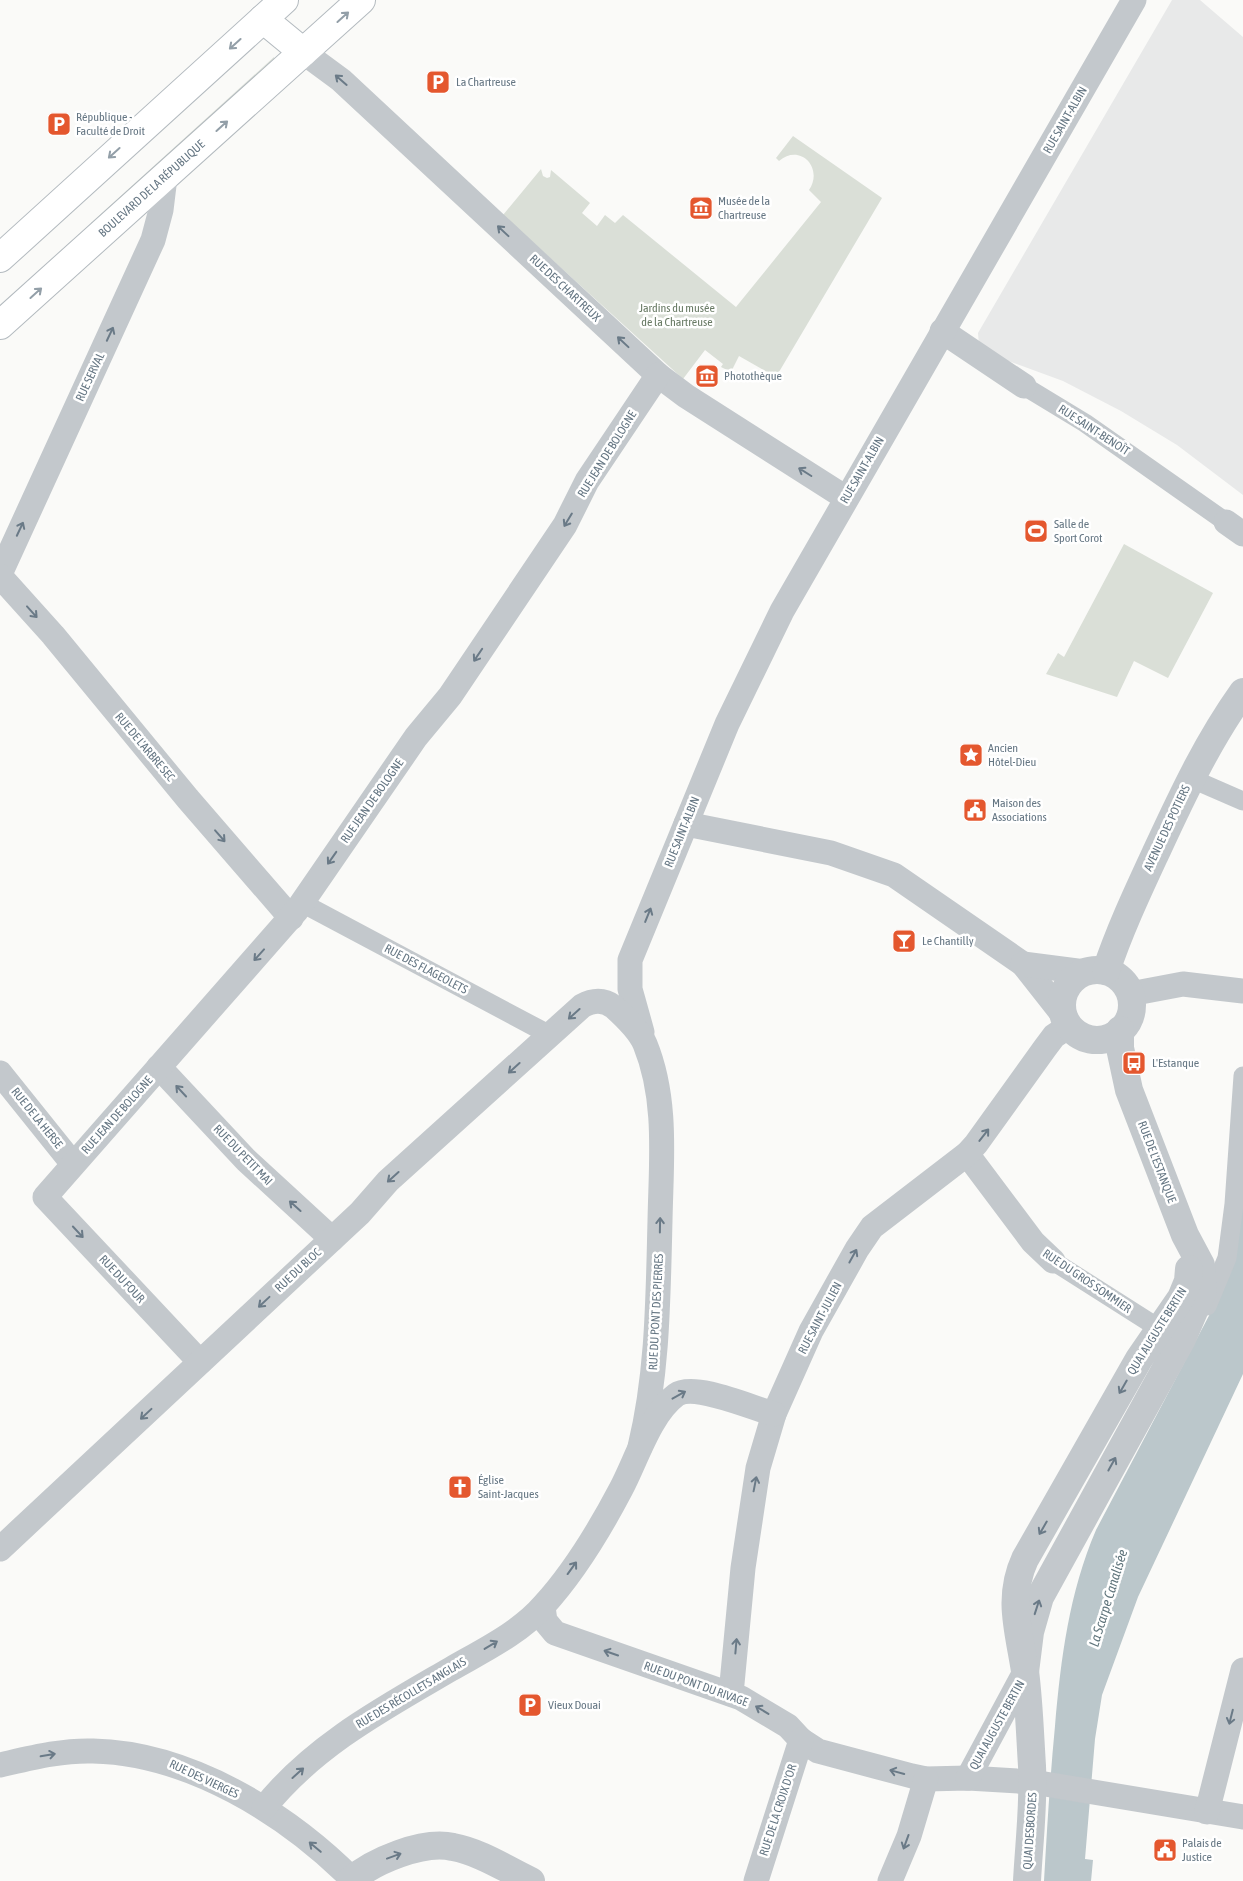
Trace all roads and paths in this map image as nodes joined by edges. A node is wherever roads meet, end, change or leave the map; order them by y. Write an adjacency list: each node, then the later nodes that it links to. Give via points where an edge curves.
1 (284, 0): 4 (main road)
2 (361, 0): 5 (main road, BOULEVARD DE LA RÉPUBLIQUE, one-way to 2)
3 (1134, 0): 9 (street, RUE SAINT-ALBIN)
4 (263, 19): 5 (main road); 7 (main road, one-way to 7)
5 (303, 52): 6 (main road, BOULEVARD DE LA RÉPUBLIQUE, one-way to 5); 10 (street, RUE DES CHARTREUX, one-way to 5, via 341,80)
6 (166, 177): 8 (main road, BOULEVARD DE LA RÉPUBLIQUE, one-way to 6); 14 (street, RUE SERVAL, one-way to 6, via 153,240)
7 (0, 258)
8 (0, 325)
9 (942, 331): 11 (street, RUE SAINT-BENOÏT); 12 (street, RUE SAINT-ALBIN)
10 (658, 375): 12 (street, RUE DES CHARTREUX, one-way to 10); 19 (street, RUE JEAN DE BOLOGNE, one-way to 19, via 587,481 565,525 450,696 416,737)
11 (1024, 386): 13 (street, RUE SAINT-BENOÏT, via 1085,423)
12 (846, 498): 18 (street, RUE SAINT-ALBIN, via 763,647)
13 (1235, 528)
14 (0, 575): 19 (street, RUE DE L'ARBRE SEC, one-way to 19, via 188,799)
15 (1243, 692): 16 (street, AVENUE DES POTIERS)
16 (1190, 778): 17 (street); 22 (street, AVENUE DES POTIERS, via 1118,935)
17 (1243, 801)
18 (686, 824): 20 (street, RUE SAINT-ALBIN, one-way to 18); 21 (street, via 831,853 884,870)
19 (296, 910): 28 (street, RUE DES FLAGEOLETS); 30 (street, RUE JEAN DE BOLOGNE, one-way to 30)
20 (630, 960): 29 (street, RUE DU PONT DES PIERRES, via 630,989)
21 (1023, 964): 22 (street); 26 (street)
22 (1096, 972): 24 (street, via 1123,982); 26 (street, via 1071,981 1065,990 1062,1000)
23 (1243, 991): 24 (street, via 1184,984)
24 (1130, 994): 27 (street, via 1130,1014)
25 (602, 1001): 28 (street, RUE DU BLOC, one-way to 28, via 588,1002); 29 (street, RUE DU PONT DES PIERRES, via 619,1011)
26 (1072, 1026): 27 (street, via 1100,1039); 33 (street, RUE DE L'ESTANQUE, via 1108,1060); 34 (street, RUE SAINT-JULIEN, one-way to 26, via 1045,1048)
27 (1120, 1030): 33 (street, RUE DE L'ESTANQUE, via 1120,1048)
28 (550, 1035): 38 (street, RUE DU BLOC, one-way to 38, via 388,1181)
29 (645, 1043): 44 (street, RUE DU PONT DES PIERRES, one-way to 29, via 658,1329 661,1144 657,1084)
30 (159, 1067): 35 (street, RUE JEAN DE BOLOGNE); 38 (street, RUE DU PETIT MAI, one-way to 30, via 246,1160)
31 (0, 1073): 35 (street, RUE DE LA HERSE)
32 (1243, 1076): 40 (street, via 1227,1258 1204,1311)
33 (1129, 1090): 37 (street, RUE DE L'ESTANQUE)
34 (967, 1154): 39 (street, RUE DU GROS SOMMIER, via 1033,1242); 43 (street, RUE SAINT-JULIEN, one-way to 34, via 811,1331 872,1227)
35 (73, 1164): 36 (street, RUE JEAN DE BOLOGNE)
36 (44, 1197): 42 (street, RUE DU FOUR, one-way to 42)
37 (1185, 1235): 40 (street, QUAI AUGUSTE BERTIN, via 1201,1265 1203,1280 1203,1290); 41 (street, QUAI AUGUSTE BERTIN, via 1188,1282)
38 (332, 1239): 42 (street, RUE DU BLOC, one-way to 42)
39 (1053, 1262): 41 (street, RUE DU GROS SOMMIER)
40 (1194, 1313): 48 (street, QUAI AUGUSTE BERTIN, one-way to 40, via 1030,1632 1040,1597)
41 (1160, 1329): 48 (street, QUAI AUGUSTE BERTIN, one-way to 48, via 1130,1374 1022,1567 1014,1595)
42 (200, 1362): 45 (street, RUE DU BLOC, one-way to 45)
43 (774, 1414): 44 (street, one-way to 43, via 668,1402 682,1392 701,1392); 49 (street, RUE SAINT-JULIEN, one-way to 43, via 750,1509 761,1452)
44 (640, 1447): 46 (street, RUE DES RÉCOLLETS ANGLAIS, one-way to 44, via 597,1531)
45 (0, 1549)
46 (543, 1607): 49 (street, RUE DU PONT DU RIVAGE, one-way to 46, via 555,1633 545,1621); 55 (street, RUE DES RÉCOLLETS ANGLAIS, one-way to 46, via 320,1753 360,1722 507,1635)
47 (1243, 1670): 56 (street, one-way to 56)
48 (1025, 1672): 52 (street, QUAI AUGUSTE BERTIN); 54 (street, QUAI AUGUSTE BERTIN)
49 (731, 1694): 50 (street, RUE DU PONT DU RIVAGE, one-way to 49, via 788,1726)
50 (801, 1740): 53 (street, RUE DU PONT DU RIVAGE, one-way to 50, via 818,1751); 60 (street, RUE DE LA CROIX D'OR)
51 (0, 1765): 55 (street, RUE DES VIERGES, one-way to 55, via 75,1752 132,1754 179,1766)
52 (968, 1778): 53 (street, RUE DU PONT DU RIVAGE); 54 (street, RUE DU PONT DU RIVAGE)
53 (926, 1779): 61 (street, one-way to 61, via 909,1836)
54 (1038, 1782): 56 (street, RUE DU PONT DU RIVAGE); 62 (street, QUAI DESBORDES)
55 (264, 1808): 58 (street, RUE DES VIERGES, one-way to 55, via 289,1825)
56 (1206, 1812): 57 (street, RUE DU PONT DU RIVAGE)
57 (1243, 1817)
58 (351, 1880): 59 (street, one-way to 59, via 388,1858 444,1845 466,1850)
59 (530, 1881)
60 (756, 1881)
61 (890, 1881)
62 (1027, 1881)

